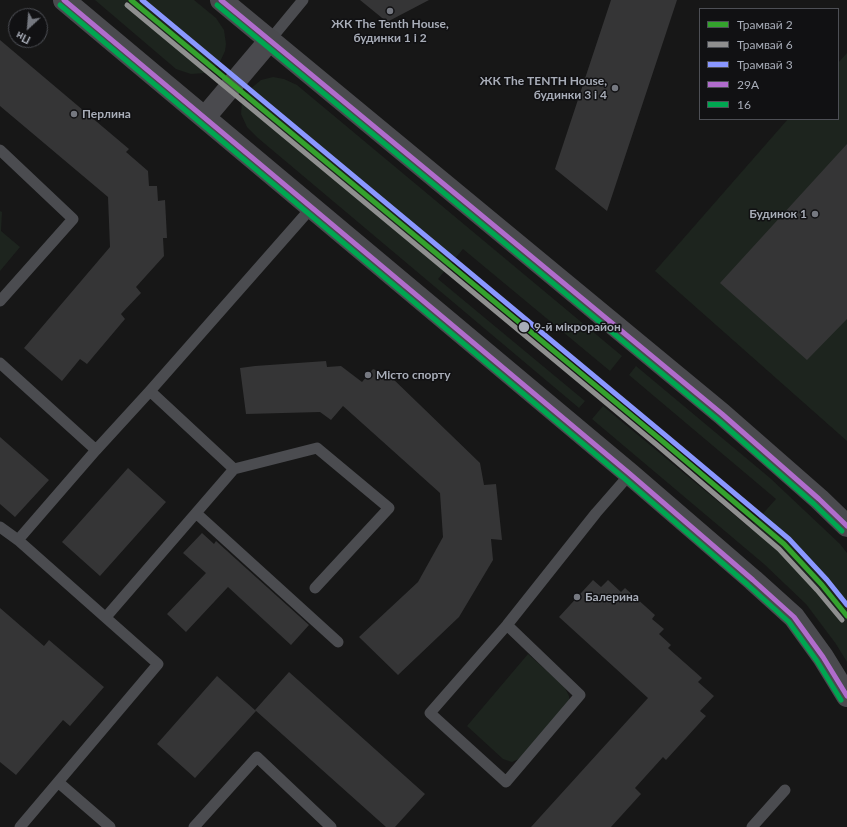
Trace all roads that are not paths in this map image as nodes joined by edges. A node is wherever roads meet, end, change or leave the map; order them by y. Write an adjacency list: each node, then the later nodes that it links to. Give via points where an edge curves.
1 (64, 0): 5 (main road)
2 (221, 0): 4 (main road)
3 (303, 0): 4 (lane)
4 (270, 40): 5 (main road); 15 (main road, via 722,414)
5 (205, 117): 7 (main road)
6 (0, 150): 8 (lane, via 73,219)
7 (312, 207): 10 (lane); 13 (main road)
8 (0, 302)
9 (0, 363): 11 (lane)
10 (150, 391): 11 (lane); 12 (lane)
11 (96, 450): 17 (lane)
12 (234, 469): 14 (lane); 18 (lane, via 317,448 389,508)
13 (630, 474): 20 (lane); 22 (main road, via 794,617)
14 (196, 513): 19 (lane); 21 (lane)
15 (847, 526)
16 (0, 527): 17 (lane)
17 (18, 540): 19 (lane)
18 (315, 588)
19 (106, 617): 23 (lane, via 158,664)
20 (507, 625): 20 (lane, via 430,713 506,782 580,695)
21 (338, 642)
22 (847, 696)
23 (58, 782): 25 (lane); 26 (lane)
24 (785, 790): 29 (lane)
25 (20, 827)
26 (110, 827)
27 (194, 827): 28 (lane, via 257,757)
28 (331, 827)
29 (752, 827)

